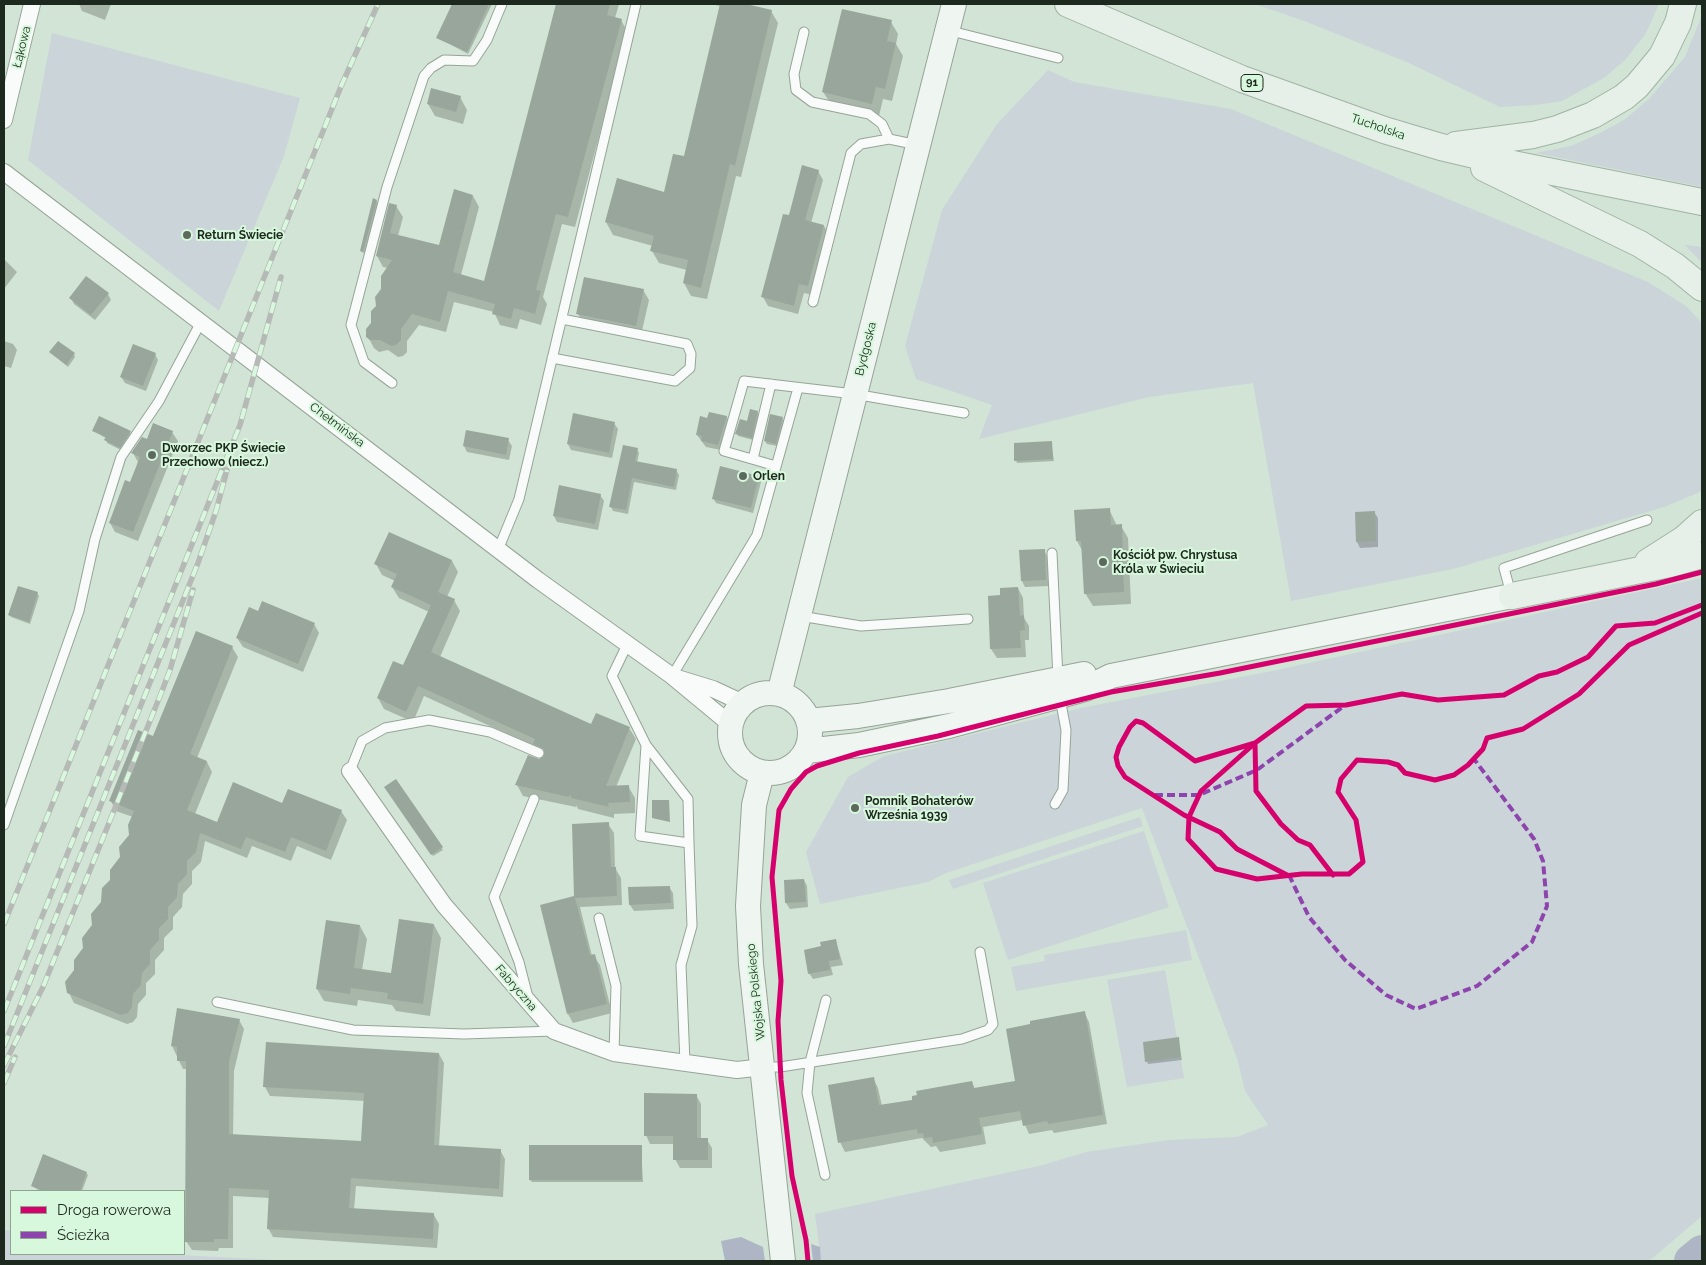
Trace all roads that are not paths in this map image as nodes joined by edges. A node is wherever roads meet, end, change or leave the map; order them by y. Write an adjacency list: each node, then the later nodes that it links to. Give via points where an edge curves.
1 (32, 4): 10 (street, Łąkowa)
2 (502, 4): 21 (lane, via 487,40 473,61 444,60 424,76 387,187 351,325 364,362)
3 (636, 4): 18 (lane)
4 (954, 4): 7 (street, Bydgoska)
5 (1068, 4): 13 (main road, Tucholska / 91, via 1242,79)
6 (1683, 4): 13 (main road, via 1662,56 1624,97 1593,115 1533,135)
7 (947, 30): 9 (lane); 12 (street, Bydgoska)
8 (804, 32): 11 (lane, via 794,74 796,90 812,102 869,114 882,124)
9 (1058, 58)
10 (4, 120)
11 (889, 139): 12 (lane); 17 (lane, via 861,144 851,153)
12 (918, 145): 24 (street, Bydgoska)
13 (1440, 147): 15 (main road, Tucholska / 91, via 1588,181); 16 (main road, via 1640,244)
14 (7, 181): 19 (street, Chełmińska)
15 (1702, 202)
16 (1702, 288)
17 (813, 302)
18 (562, 319): 20 (lane); 20 (lane, via 687,344 691,354 690,368 675,382)
19 (201, 322): 30 (street, Chełmińska); 51 (lane, via 159,401 121,457 95,539 79,611)
20 (552, 358): 30 (lane, via 519,499)
21 (392, 383)
22 (771, 384): 23 (lane); 26 (lane); 26 (lane, via 744,381 724,452)
23 (798, 388): 24 (lane); 27 (lane)
24 (854, 394): 25 (lane); 35 (street, Bydgoska)
25 (964, 413)
26 (753, 459): 27 (lane)
27 (776, 466): 38 (lane, via 757,535)
28 (1647, 520): 34 (lane, via 1504,568)
29 (1702, 523): 33 (main road, via 1666,551)
30 (498, 550): 37 (street, Chełmińska)
31 (1052, 553): 39 (lane)
32 (1702, 555): 33 (main road)
33 (1628, 572): 34 (main road)
34 (1512, 596): 39 (street, via 1111,676 1083,674)
35 (800, 616): 36 (lane, via 861,626); 40 (street, Bydgoska)
36 (968, 619)
37 (627, 645): 38 (street, Chełmińska); 44 (lane, via 612,676)
38 (672, 676): 41 (street, Chełmińska, via 714,688); 43 (street, Chełmińska)
39 (1059, 688): 42 (street); 45 (street, via 940,728); 50 (lane, via 1066,730 1063,790)
40 (779, 694): 41 (street, via 766,693); 42 (street, via 792,699)
41 (743, 703): 43 (street)
42 (808, 721): 45 (street, via 810,736)
43 (730, 724): 48 (street, via 733,750 740,761)
44 (646, 746): 52 (lane, via 688,799); 52 (lane, via 640,836)
45 (806, 751): 48 (street, via 788,769)
46 (539, 754): 47 (lane, via 490,732 429,720 385,728 362,741)
47 (350, 772): 57 (street, Fabryczna, via 444,905)
48 (762, 773): 62 (street, Wojska Polskiego, via 754,805 748,906 751,964)
49 (534, 799): 57 (lane, via 494,897 519,962)
50 (1056, 804)
51 (4, 825)
52 (689, 843): 61 (lane, via 692,926 681,965)
53 (599, 918): 59 (lane, via 616,986)
54 (980, 952): 60 (lane, via 993,1024 988,1030 962,1039)
55 (826, 1000): 60 (lane)
56 (217, 1002): 58 (lane, via 353,1030 464,1034)
57 (530, 1004): 58 (street, Fabryczna)
58 (554, 1031): 59 (street, Fabryczna)
59 (614, 1053): 61 (street, Fabryczna)
60 (810, 1062): 62 (lane); 63 (lane, via 807,1093)
61 (685, 1063): 62 (street, Fabryczna, via 737,1070)
62 (764, 1067): 64 (street, Wojska Polskiego)
63 (825, 1175)
64 (783, 1261)

